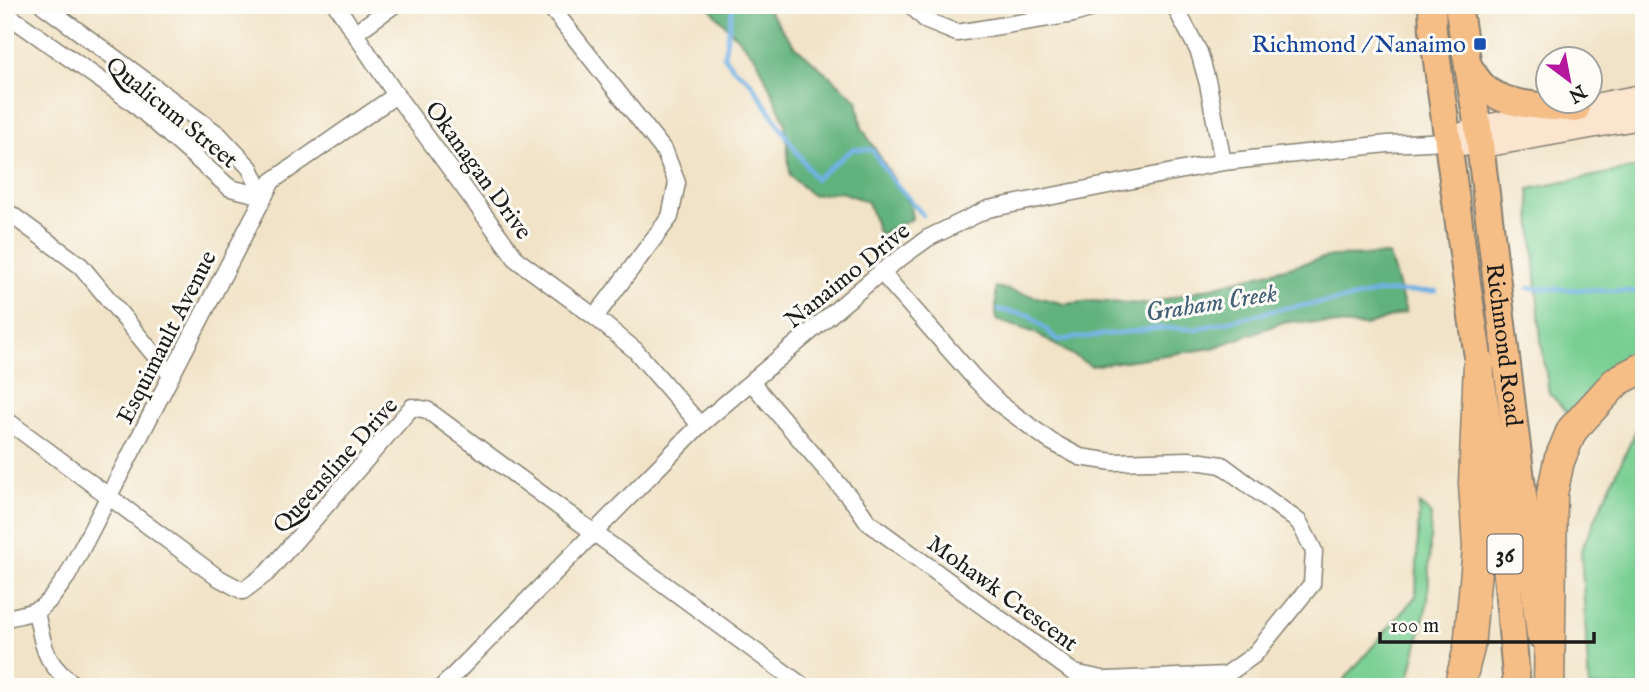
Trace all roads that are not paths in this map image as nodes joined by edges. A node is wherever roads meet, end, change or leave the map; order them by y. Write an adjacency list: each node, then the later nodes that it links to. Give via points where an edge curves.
1 (41, 5): 11 (street, Qualicum Street); 23 (street, Qualicum Street, via 219,135 250,168)
2 (336, 5): 12 (street, Okanagan Drive)
3 (394, 5): 12 (street)
4 (548, 5): 26 (street, via 666,152 677,183 670,216)
5 (911, 5): 6 (street, via 927,21 957,33)
6 (1104, 5)
7 (1174, 5): 22 (street, via 1199,52)
8 (1432, 5): 21 (main road, Richmond Road)
9 (1458, 5): 13 (main road, Richmond Road)
10 (5, 13): 11 (street, Qualicum Street)
11 (22, 26): 23 (street, Qualicum Street, via 132,102 230,188)
12 (355, 33): 14 (street, Okanagan Drive)
13 (1469, 67): 16 (main road, via 1496,95); 20 (main road, Richmond Road)
14 (396, 95): 23 (street, Esquimault Avenue, via 272,181); 26 (street, Okanagan Drive, via 517,260)
15 (1644, 96): 17 (main road)
16 (1534, 104)
17 (1604, 104)
18 (1552, 116): 20 (main road)
19 (1644, 117): 20 (main road)
20 (1479, 137): 21 (main road); 42 (main road, Richmond Road / 36)
21 (1448, 141): 22 (street, Nanaimo Drive); 27 (main road, Richmond Road / 36)
22 (1223, 162): 25 (street, Nanaimo Drive, via 988,209 928,238)
23 (263, 196): 29 (street, Esquimault Avenue)
24 (5, 210): 29 (street, via 81,265)
25 (881, 272): 30 (street, Nanaimo Drive); 30 (street, Mohawk Crescent, via 975,379 1050,441 1080,457 1113,462 1189,460 1222,465 1299,522 1314,551 1312,584 1254,655 1226,675 1107,680 1074,673 867,523 858,506)
26 (595, 317): 32 (street, Okanagan Drive, via 635,350)
27 (1479, 363): 40 (highway, via 1474,482 1478,548 1469,648); 41 (main road, Richmond Road / 36, via 1502,518)
28 (1644, 366): 42 (highway, via 1617,382 1572,430 1559,461 1552,494)
29 (171, 375): 33 (street, Esquimault Avenue)
30 (752, 383): 32 (street, Nanaimo Drive)
31 (5, 419): 33 (street, Queensline Drive)
32 (701, 425): 34 (street, Nanaimo Drive)
33 (110, 497): 34 (street, Queensline Drive, via 217,577 243,591 267,573 412,407 427,410); 35 (street, Esquimault Avenue, via 68,575)
34 (594, 533): 38 (street, Nanaimo Drive); 39 (street, Queensline Drive)
35 (36, 612): 36 (street); 37 (street, via 46,654 56,671)
36 (5, 618)
37 (77, 687)
38 (442, 687)
39 (804, 687)
40 (1460, 687)
41 (1517, 687)
42 (1548, 687)

